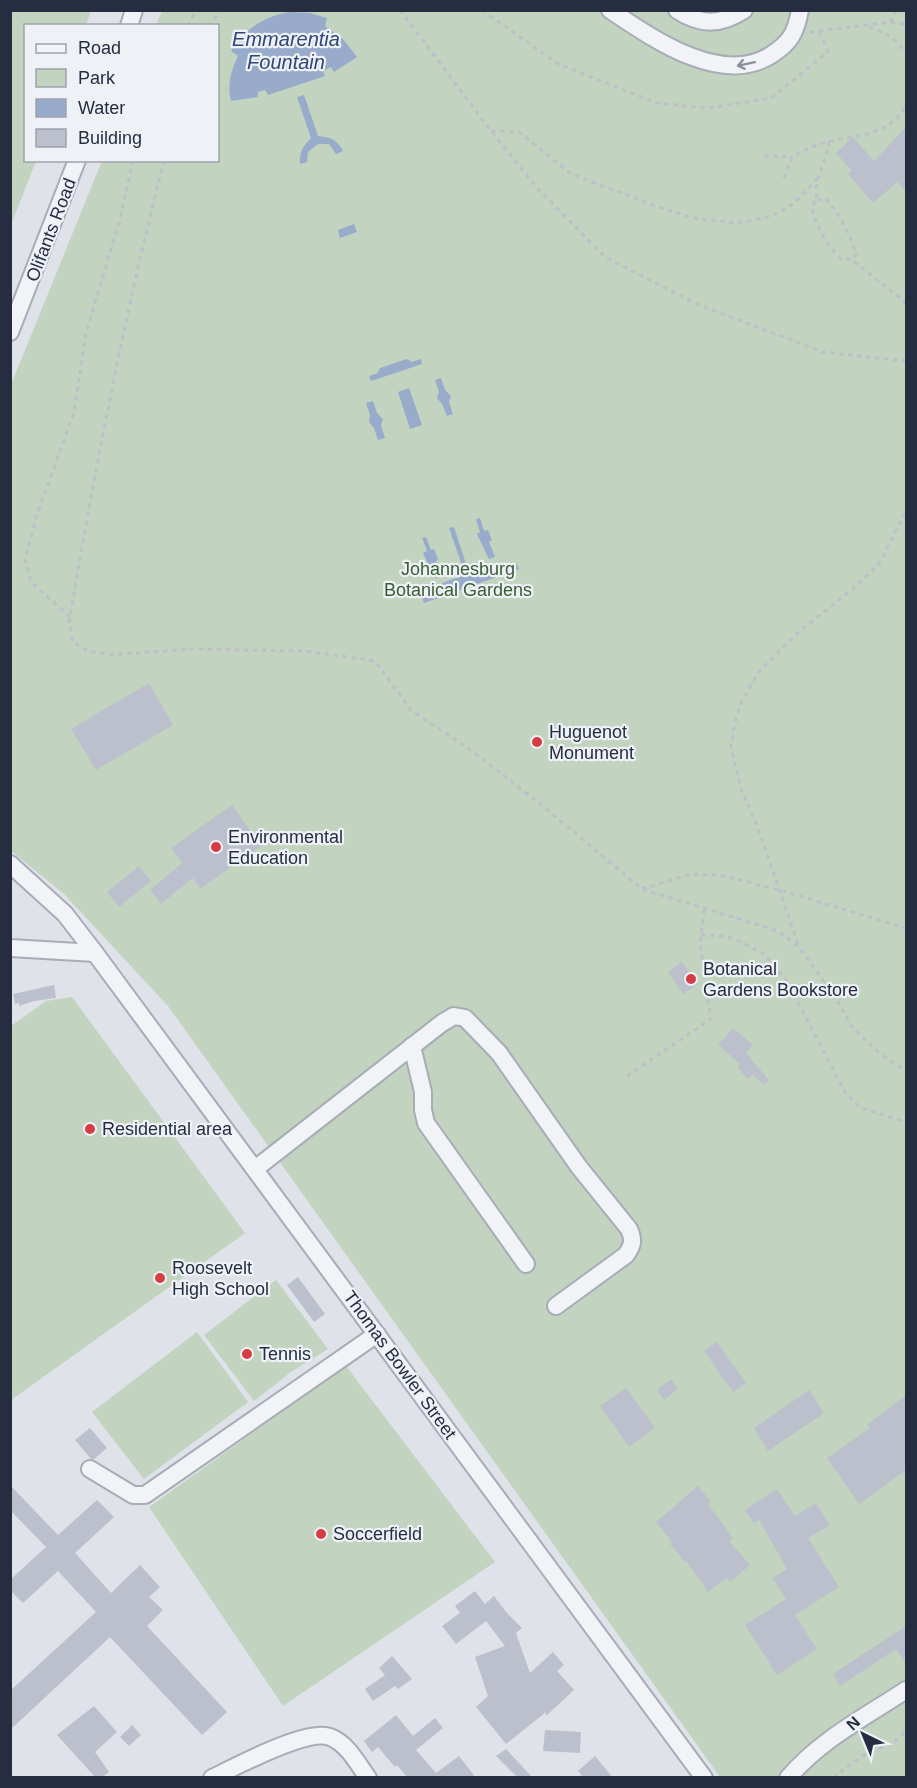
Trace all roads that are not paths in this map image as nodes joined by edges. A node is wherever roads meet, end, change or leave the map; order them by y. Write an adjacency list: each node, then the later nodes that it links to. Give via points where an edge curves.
1 (610, 10): 4 (street, one-way to 1, via 795,34 780,49 766,59 733,67 691,57)
2 (677, 10): 3 (street, via 705,21 723,22)
3 (744, 10)
4 (800, 10)
5 (76, 162): 6 (street, Olifants Road)
6 (10, 332)
7 (10, 864): 9 (street, Thomas Bowler Street, via 65,914)
8 (10, 948): 9 (street)
9 (95, 953): 11 (street, Thomas Bowler Street)
10 (412, 1046): 11 (street); 12 (street, via 426,1123); 13 (street, via 454,1016 465,1018 499,1053 579,1167 629,1230 633,1243 626,1255)
11 (255, 1169): 14 (street, Thomas Bowler Street)
12 (526, 1264)
13 (556, 1306)
14 (377, 1334): 15 (street, via 145,1495 133,1495); 19 (street, Thomas Bowler Street)
15 (90, 1469)
16 (906, 1690): 20 (street, via 823,1744)
17 (212, 1778): 18 (street, via 286,1744 321,1735 339,1742)
18 (368, 1778)
19 (704, 1778)
20 (788, 1778)

